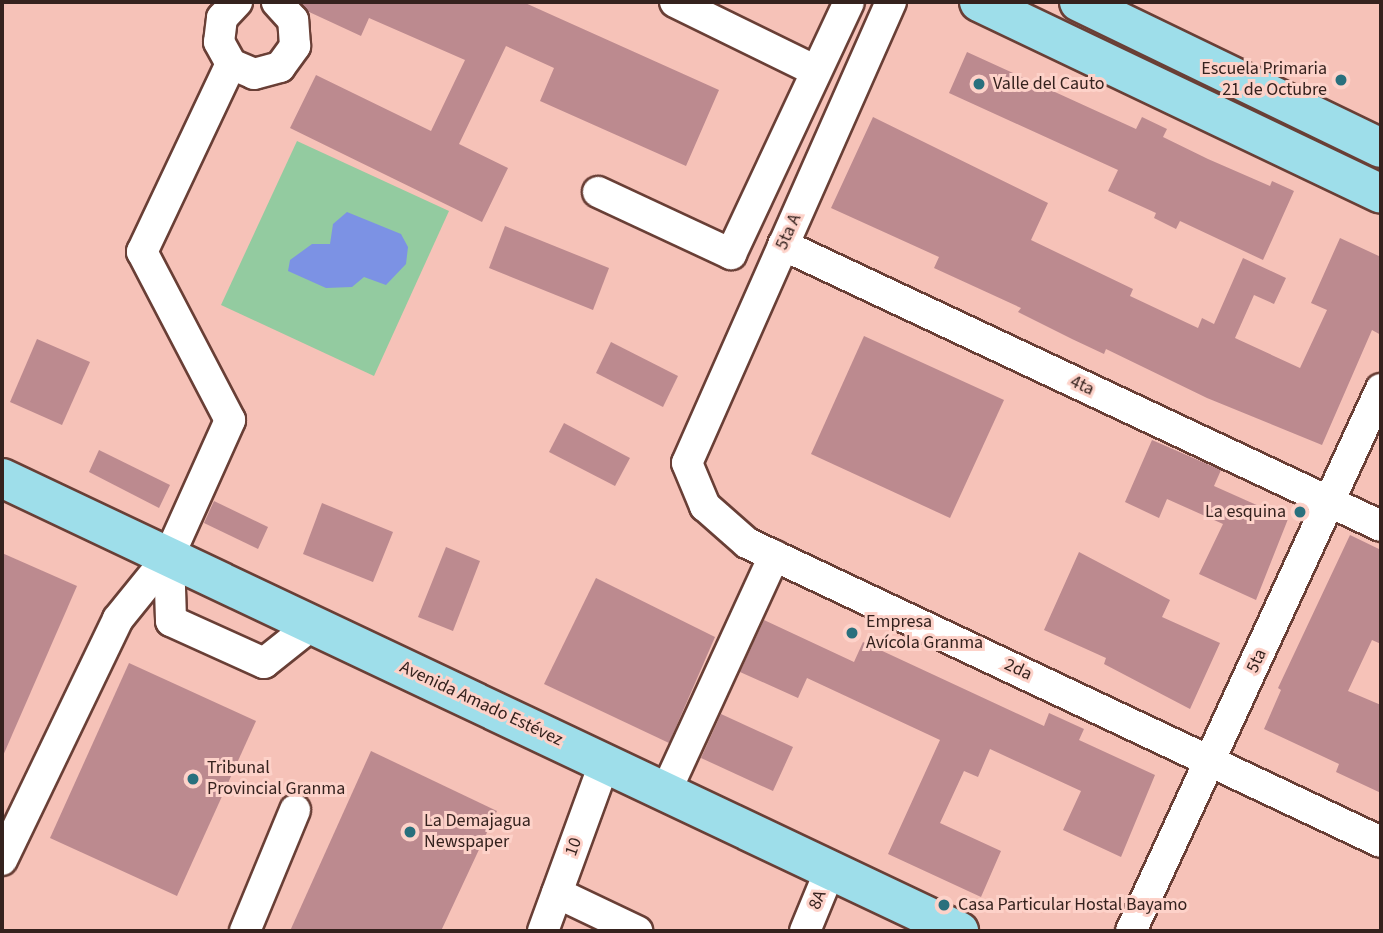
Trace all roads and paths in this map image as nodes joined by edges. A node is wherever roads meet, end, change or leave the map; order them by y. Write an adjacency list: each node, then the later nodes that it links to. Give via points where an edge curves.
1 (237, 2): 8 (street, via 219,30 219,43)
2 (276, 2): 8 (street, via 293,20 296,33 289,58 268,73 242,71)
3 (676, 2): 9 (street)
4 (849, 2): 9 (street)
5 (891, 2): 13 (street, 5ta A)
6 (979, 2): 12 (main road)
7 (1079, 2): 10 (main road)
8 (231, 64): 19 (street, via 142,252 230,420)
9 (816, 71): 11 (street, via 731,254)
10 (1381, 148)
11 (598, 191)
12 (1381, 194)
13 (783, 245): 15 (street, 5ta A); 17 (street, 4ta)
14 (1381, 389): 17 (street, 5ta)
15 (687, 463): 20 (street, 2da, via 705,506 747,543)
16 (2, 478): 19 (main road, Avenida Amado Estévez)
17 (1330, 502): 18 (street, 4ta); 22 (street, 5ta)
18 (1381, 526)
19 (169, 556): 21 (main road, Avenida Amado Estévez); 21 (street, via 171,621 264,663); 27 (street, via 118,619)
20 (774, 556): 22 (street, 2da); 24 (street)
21 (313, 624): 23 (main road, Avenida Amado Estévez)
22 (1211, 760): 26 (street, 2da); 35 (street, 5ta)
23 (605, 762): 24 (main road, Avenida Amado Estévez); 29 (street, 10)
24 (666, 791): 28 (main road, Avenida Amado Estévez)
25 (295, 810): 30 (street)
26 (1381, 842)
27 (2, 860)
28 (831, 868): 33 (street, 8A); 34 (main road, Avenida Amado Estévez)
29 (557, 893): 31 (street, 10); 32 (street)
30 (245, 931)
31 (543, 931)
32 (637, 931)
33 (805, 931)
34 (959, 931)
35 (1131, 931)

